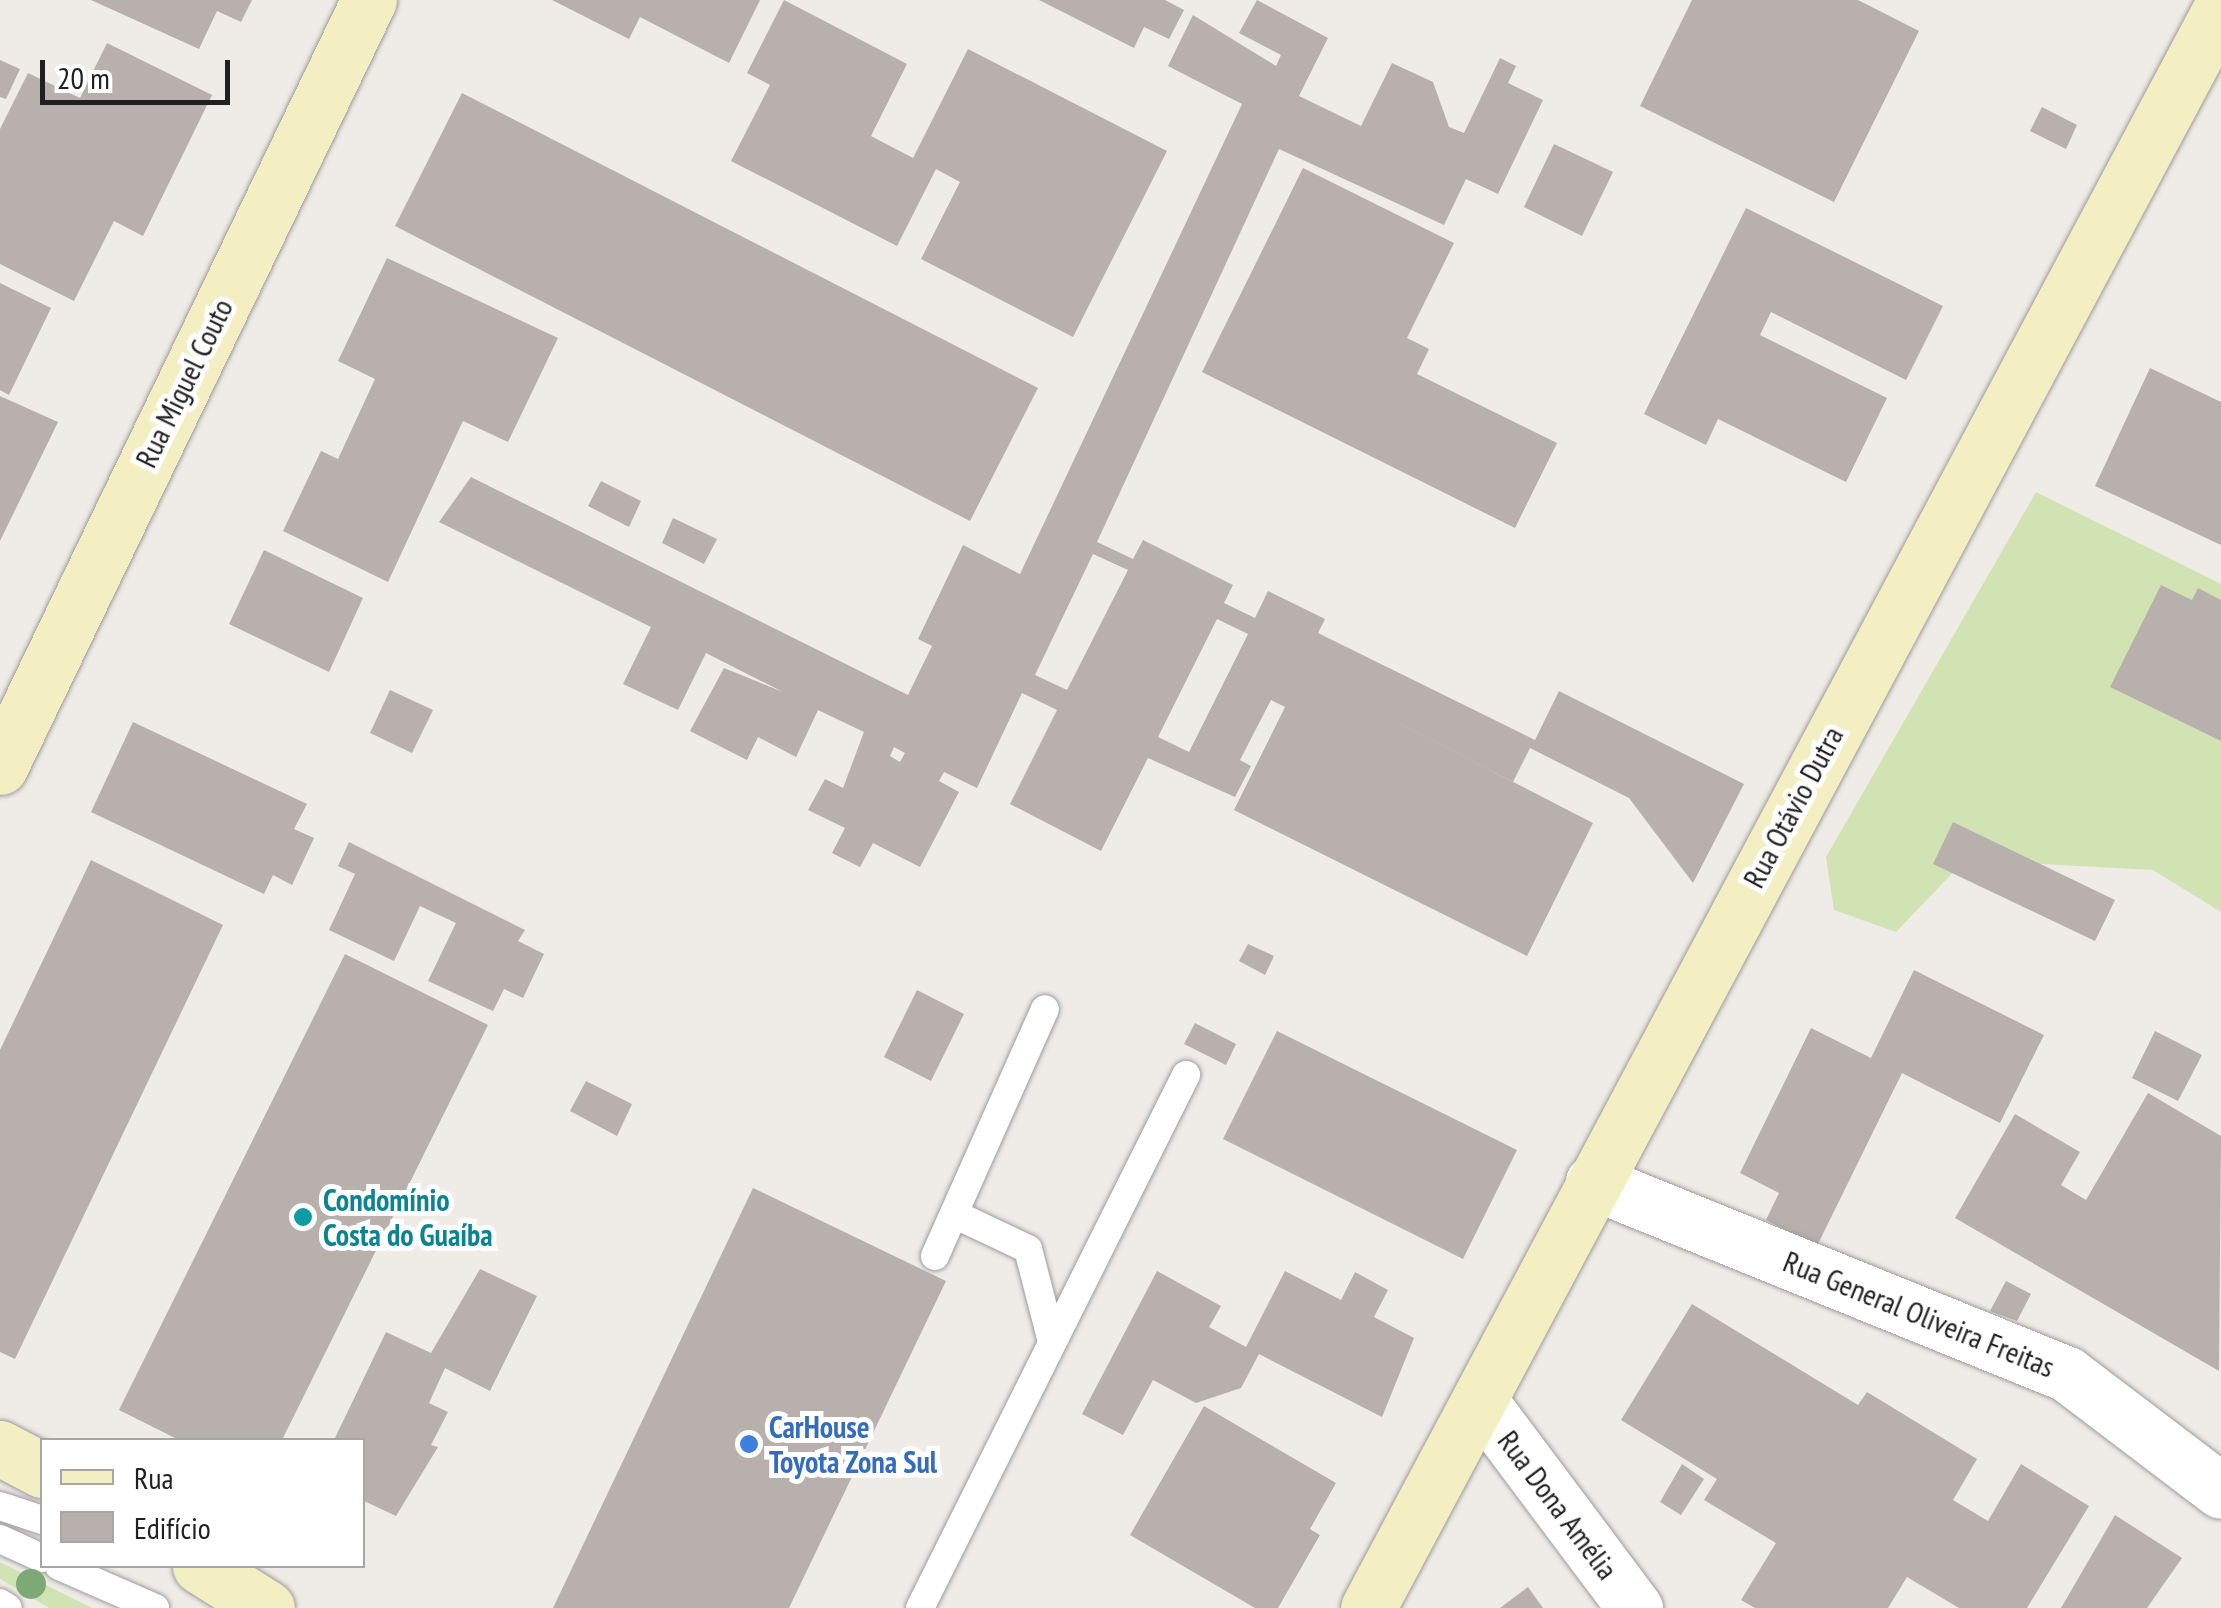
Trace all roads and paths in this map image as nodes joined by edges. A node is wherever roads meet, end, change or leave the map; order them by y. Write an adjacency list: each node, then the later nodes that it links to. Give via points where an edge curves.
1 (369, 0): 3 (street, Rua Miguel Couto)
2 (2221, 8): 6 (street, Rua Otávio Dutra)
3 (0, 767)
4 (1046, 1010): 7 (lane)
5 (1186, 1075): 9 (lane)
6 (1593, 1182): 10 (street, Rua Otávio Dutra); 13 (street, Rua General Oliveira Freitas, via 2067,1374)
7 (954, 1214): 8 (lane); 9 (lane, via 1028,1249 1044,1286)
8 (934, 1256)
9 (1052, 1342): 24 (lane)
10 (1480, 1401): 25 (street, Rua Otávio Dutra); 26 (street, Rua Dona Amélia)
11 (0, 1448): 12 (street)
12 (40, 1469)
13 (2221, 1491)
14 (0, 1506): 15 (lane)
15 (40, 1519)
16 (0, 1539): 17 (lane)
17 (40, 1557)
18 (64, 1568): 23 (lane)
19 (183, 1568): 20 (lane)
20 (232, 1585)
21 (0, 1603): 22 (lane)
22 (8, 1608)
23 (155, 1608)
24 (920, 1608)
25 (1368, 1608)
26 (1636, 1608)

